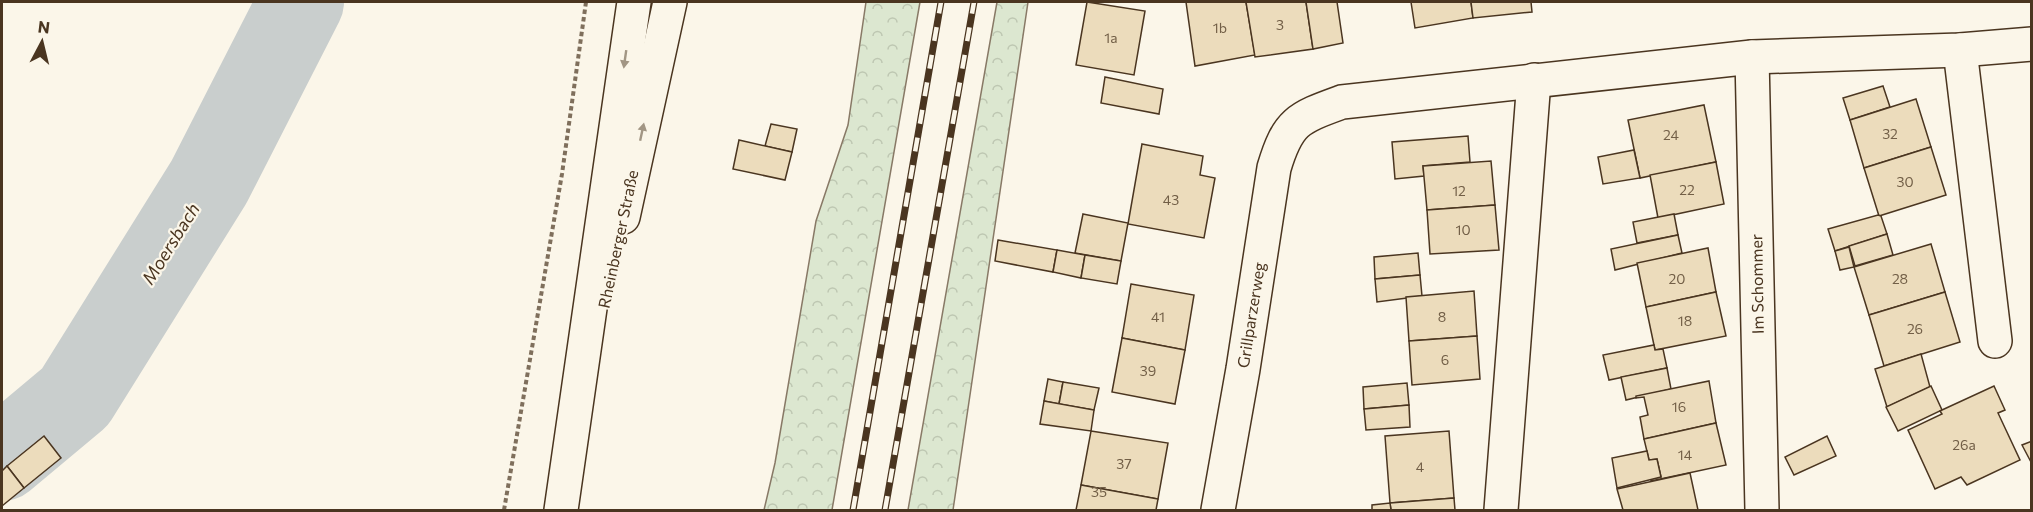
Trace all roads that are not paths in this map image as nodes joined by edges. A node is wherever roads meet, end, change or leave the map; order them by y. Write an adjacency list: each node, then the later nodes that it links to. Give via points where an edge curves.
1 (634, 2): 8 (street, Rheinberger Straße, one-way to 8)
2 (670, 2): 8 (street, Rheinberger Straße, one-way to 2)
3 (2031, 44): 4 (street)
4 (1960, 50): 5 (street); 7 (street)
5 (1752, 57): 6 (street); 12 (street, Im Schommer)
6 (1534, 80): 10 (street, Grillparzerweg, via 1342,102 1294,124 1281,144 1274,168); 11 (street)
7 (1995, 341)
8 (567, 477): 9 (street, Rheinberger Straße)
9 (561, 510)
10 (1218, 510)
11 (1501, 510)
12 (1762, 510)

